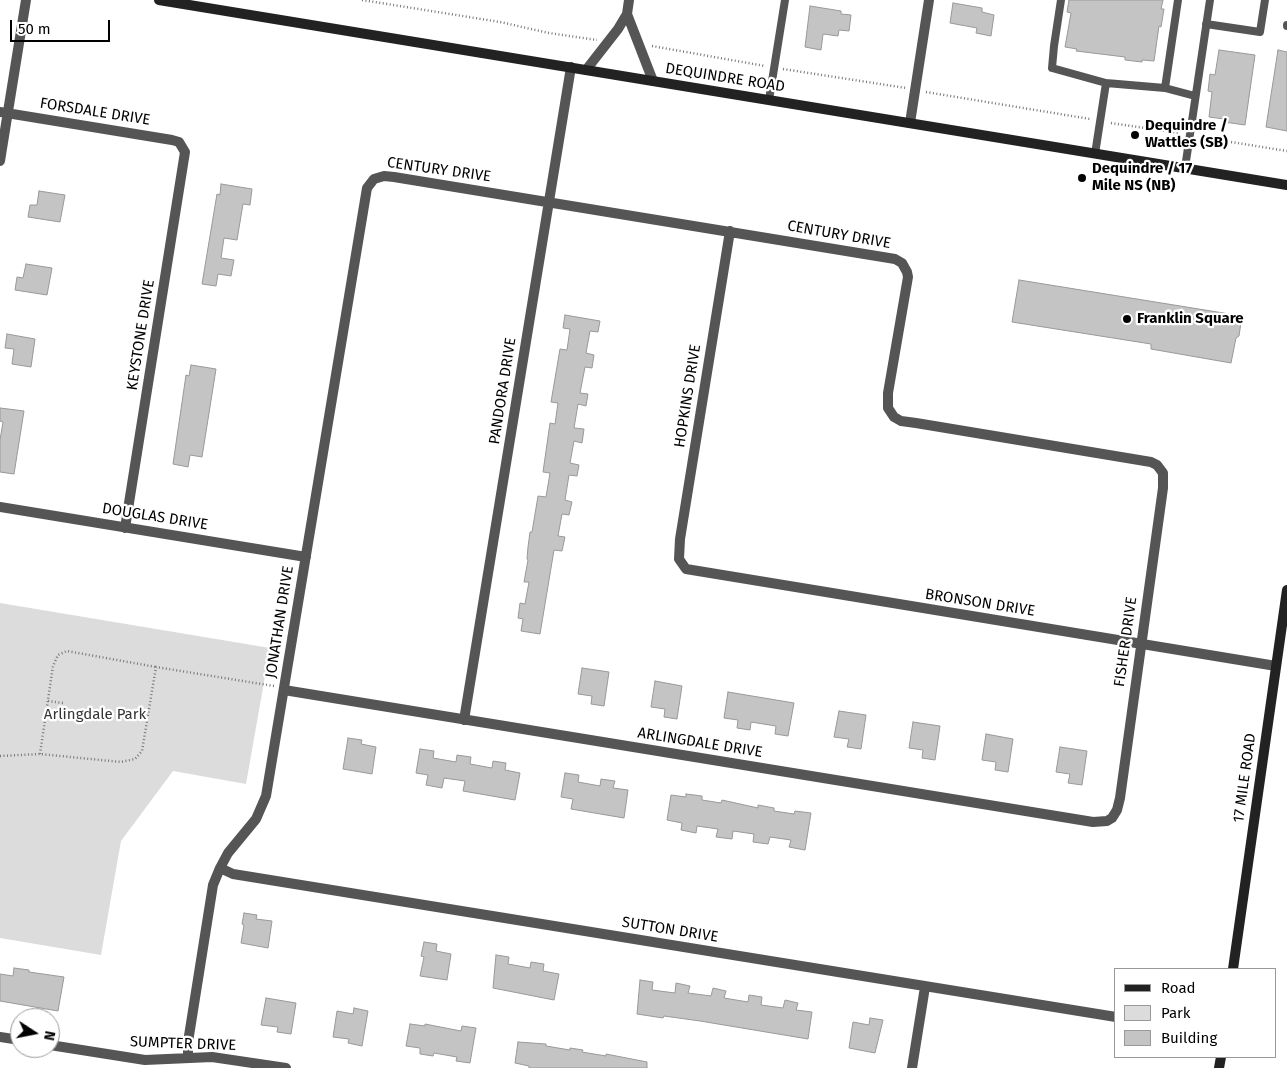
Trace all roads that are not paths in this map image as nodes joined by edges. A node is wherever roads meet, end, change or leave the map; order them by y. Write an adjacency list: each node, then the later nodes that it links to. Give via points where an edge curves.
1 (26, 0): 19 (street)
2 (159, 0): 12 (main road, DEQUINDRE ROAD)
3 (630, 0): 10 (street)
4 (785, 0): 18 (lane)
5 (929, 0): 20 (street)
6 (1061, 0): 15 (lane, via 1052,68)
7 (1178, 0): 16 (lane)
8 (1210, 0): 11 (lane)
9 (1264, 0): 11 (lane, via 1260,32)
10 (627, 14): 13 (street); 14 (street)
11 (1206, 24): 17 (lane)
12 (571, 67): 13 (main road, DEQUINDRE ROAD); 27 (street, PANDORA DRIVE)
13 (586, 70): 14 (main road, DEQUINDRE ROAD)
14 (653, 81): 18 (main road, DEQUINDRE ROAD)
15 (1106, 83): 16 (lane); 22 (lane)
16 (1165, 88): 17 (lane)
17 (1195, 96): 24 (lane)
18 (769, 100): 20 (main road, DEQUINDRE ROAD)
19 (4, 113): 21 (street, FORSDALE DRIVE, via 172,140); 23 (street)
20 (910, 123): 22 (main road, DEQUINDRE ROAD)
21 (183, 147): 31 (street, KEYSTONE DRIVE, via 184,169)
22 (1095, 154): 24 (main road, DEQUINDRE ROAD)
23 (0, 161)
24 (1184, 168): 26 (main road, DEQUINDRE ROAD)
25 (374, 178): 27 (street, CENTURY DRIVE, via 394,177); 32 (street, JONATHAN DRIVE, via 367,188)
26 (1287, 185)
27 (549, 202): 28 (street, CENTURY DRIVE); 38 (street, PANDORA DRIVE)
28 (730, 231): 29 (street, CENTURY DRIVE, via 902,263 908,277 887,402 890,413 901,421 1151,462); 33 (street, HOPKINS DRIVE, via 680,539 678,553)
29 (1160, 469): 35 (street, FISHER DRIVE, via 1164,480)
30 (0, 507): 31 (street, DOUGLAS DRIVE)
31 (125, 528): 32 (street, DOUGLAS DRIVE)
32 (306, 557): 37 (street, JONATHAN DRIVE)
33 (681, 564): 35 (street, BRONSON DRIVE, via 691,571)
34 (1287, 590): 36 (main road, 17 MILE ROAD)
35 (1141, 645): 36 (street, BRONSON DRIVE); 39 (street, FISHER DRIVE, via 1120,798)
36 (1276, 666): 41 (main road, 17 MILE ROAD)
37 (284, 690): 38 (street, ARLINGDALE DRIVE); 40 (street, JONATHAN DRIVE, via 262,808 228,852)
38 (464, 720): 39 (street, ARLINGDALE DRIVE, via 1093,822)
39 (1112, 818)
40 (220, 868): 42 (street, SUTTON DRIVE, via 233,874); 45 (street, JONATHAN DRIVE, via 210,899)
41 (1233, 968)
42 (925, 987): 43 (street, SUTTON DRIVE); 47 (street)
43 (1114, 1017)
44 (60, 1047): 45 (street, SUMPTER DRIVE, via 146,1060)
45 (188, 1058): 46 (street, SUMPTER DRIVE, via 222,1058)
46 (286, 1068)
47 (912, 1068)

